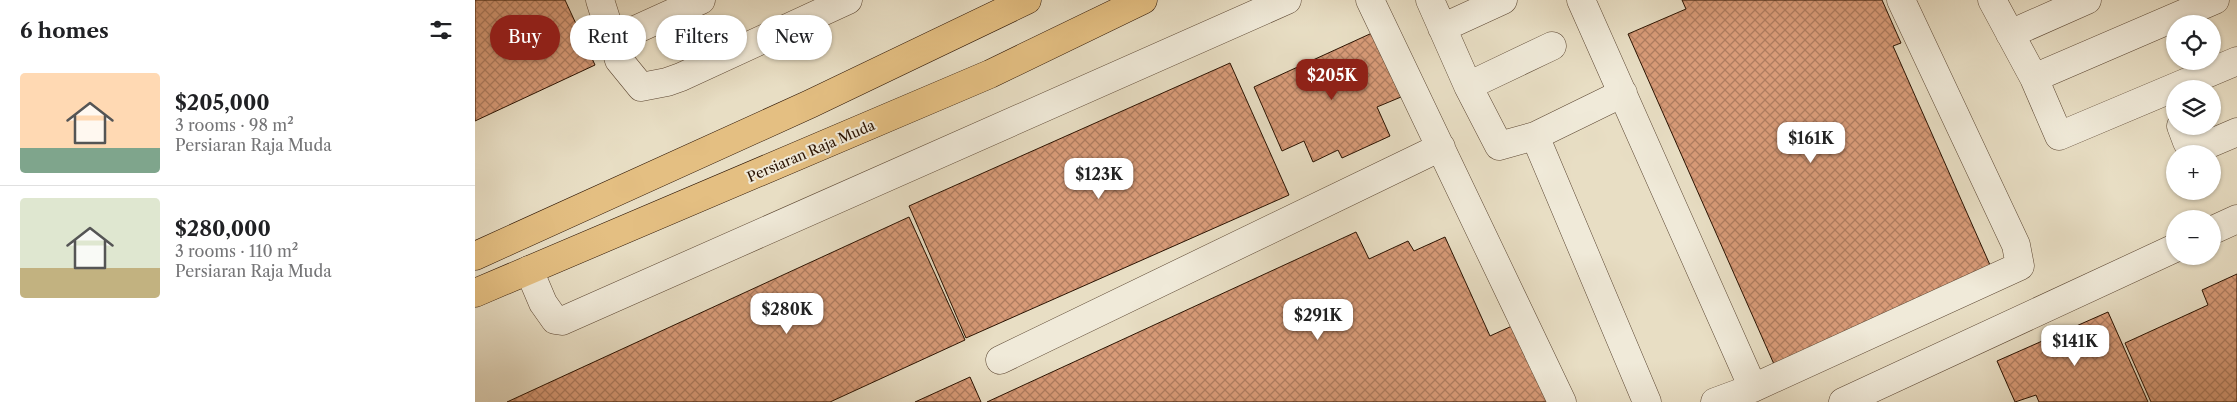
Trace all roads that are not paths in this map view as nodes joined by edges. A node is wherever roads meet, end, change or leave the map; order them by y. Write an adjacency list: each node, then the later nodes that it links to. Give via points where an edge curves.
1 (600, 0): 15 (lane)
2 (701, 0): 16 (lane)
3 (1027, 0): 34 (main road, via 810,104)
4 (1143, 0): 35 (main road, Persiaran Raja Muda, via 990,74)
5 (1287, 0): 35 (lane, via 562,321 555,320 546,308)
6 (1371, 0): 30 (lane)
7 (1430, 0): 17 (lane)
8 (1503, 0): 17 (lane)
9 (1581, 0): 25 (lane)
10 (1901, 0): 38 (lane, via 2016,245 2020,266)
11 (1992, 0): 18 (lane)
12 (2087, 0): 18 (lane)
13 (2215, 0): 22 (lane)
14 (833, 3): 20 (lane, via 667,82 641,87)
15 (605, 15)
16 (646, 25)
17 (1442, 28): 24 (lane)
18 (2009, 34): 22 (lane)
19 (1552, 46): 24 (lane)
20 (619, 60)
21 (2237, 61): 23 (lane)
22 (2034, 78): 26 (lane, via 2059,136)
23 (2206, 80)
24 (1468, 86): 29 (lane, via 1499,146)
25 (1623, 93): 29 (lane); 38 (lane)
26 (2166, 104)
27 (2237, 132): 28 (lane, via 2209,144 2187,142)
28 (2184, 135)
29 (1535, 136): 40 (lane)
30 (1441, 147): 37 (lane); 39 (lane)
31 (2237, 219): 32 (lane)
32 (2221, 226)
33 (2166, 252): 42 (lane)
34 (475, 256)
35 (529, 270): 36 (main road, Persiaran Raja Muda)
36 (475, 293)
37 (1000, 360)
38 (1753, 388): 41 (lane)
39 (1562, 402)
40 (1647, 402)
41 (1715, 402)
42 (1843, 402)

